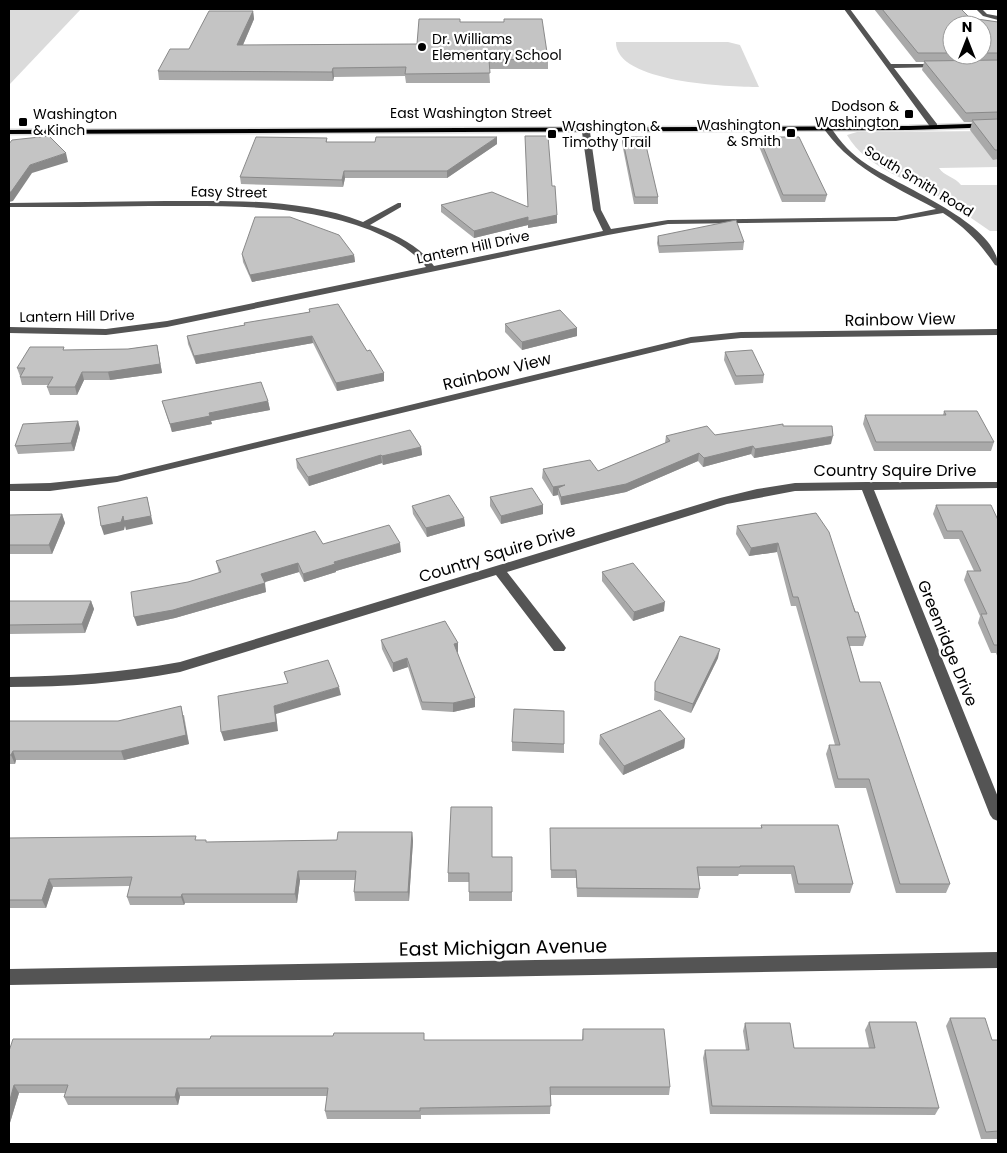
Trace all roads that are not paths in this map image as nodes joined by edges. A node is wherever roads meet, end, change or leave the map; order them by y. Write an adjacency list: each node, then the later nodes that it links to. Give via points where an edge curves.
1 (847, 9): 4 (street)
2 (979, 9): 3 (street)
3 (998, 18)
4 (889, 66): 5 (street); 8 (street)
5 (950, 66)
6 (998, 125): 8 (main road, East Washington Street)
7 (826, 126): 8 (main road, East Washington Street); 10 (main road, East Washington Street); 14 (street, South Smith Road, via 839,145 866,167)
8 (934, 126)
9 (9, 127): 10 (main road, East Washington Street)
10 (585, 127): 11 (main road, East Washington Street); 16 (street, via 597,210)
11 (9, 132)
12 (9, 205): 15 (street, Easy Street, via 258,205 320,213)
13 (398, 205): 15 (street)
14 (944, 210): 16 (street, Lantern Hill Drive, via 896,219 668,222); 17 (street, South Smith Road, via 980,236)
15 (365, 224): 18 (street, Easy Street, via 416,251)
16 (608, 232): 18 (street, Lantern Hill Drive)
17 (998, 263)
18 (432, 269): 19 (street, Lantern Hill Drive, via 138,329)
19 (9, 330)
20 (998, 332): 23 (street, Rainbow View, via 741,335 691,340 117,479)
21 (866, 485): 22 (street, Country Squire Drive); 24 (street, Country Squire Drive, via 795,487 757,493); 27 (street, Greenridge Drive)
22 (998, 485)
23 (9, 488)
24 (499, 570): 25 (street); 26 (street, Country Squire Drive, via 180,667 82,681)
25 (559, 648)
26 (9, 682)
27 (998, 814)
28 (998, 960): 29 (street, East Michigan Avenue)
29 (9, 978)

